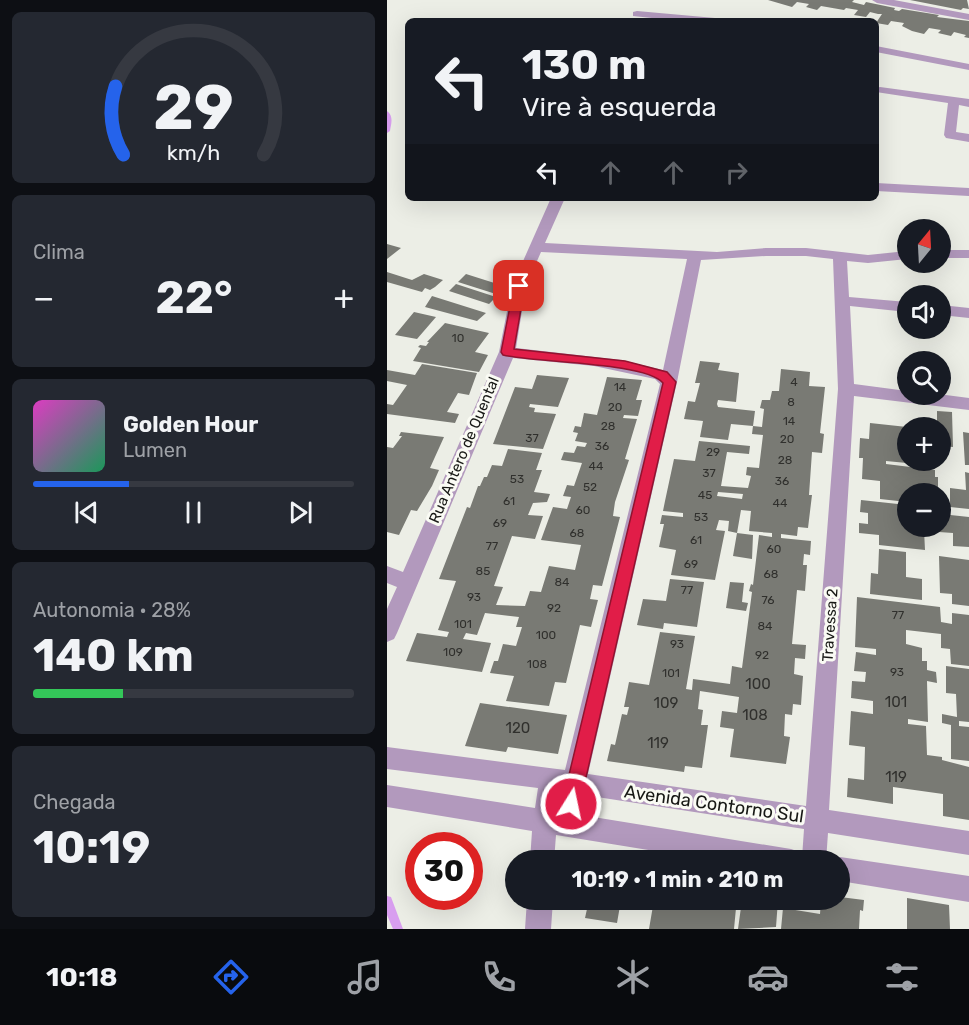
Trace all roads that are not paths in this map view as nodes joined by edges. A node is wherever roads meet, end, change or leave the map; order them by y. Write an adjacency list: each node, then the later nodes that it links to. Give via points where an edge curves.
1 (643, 0): 3 (street)
2 (877, 0): 4 (street)
3 (636, 17): 5 (street)
4 (969, 17)
5 (656, 18)
6 (879, 50): 7 (street)
7 (969, 67)
8 (881, 90): 9 (street)
9 (954, 100): 10 (street); 11 (street, via 950,135)
10 (969, 103)
11 (969, 138)
12 (879, 187): 13 (street)
13 (969, 192)
14 (557, 201): 15 (street, Rua Antero de Quental)
15 (537, 247): 17 (street); 25 (street, Rua Antero de Quental, via 519,286)
16 (969, 254): 18 (street)
17 (695, 255): 19 (street, via 806,252); 26 (street)
18 (951, 255)
19 (840, 256): 20 (street); 21 (street, Travessa 2)
20 (897, 256)
21 (842, 301): 22 (street); 27 (street, Travessa 2)
22 (897, 306)
23 (951, 311): 24 (street)
24 (969, 313)
25 (507, 352): 26 (street, via 625,365 663,375); 30 (street, Rua Antero de Quental)
26 (669, 382): 33 (street)
27 (846, 390): 28 (street); 35 (street, Travessa 2)
28 (969, 404)
29 (387, 574): 30 (street)
30 (407, 583): 31 (street, Rua Antero de Quental)
31 (387, 633)
32 (387, 758): 33 (street, Avenida Contorno Sul)
33 (563, 781): 35 (street, Avenida Contorno Sul); 36 (street)
34 (387, 796): 36 (street)
35 (816, 819): 37 (street, Avenida Contorno Sul); 40 (street, Travessa 2)
36 (556, 824): 38 (street); 39 (street)
37 (969, 843)
38 (546, 850)
39 (721, 850)
40 (815, 850)
41 (850, 871): 42 (street)
42 (969, 889)
43 (539, 910): 44 (street)
44 (538, 929)

